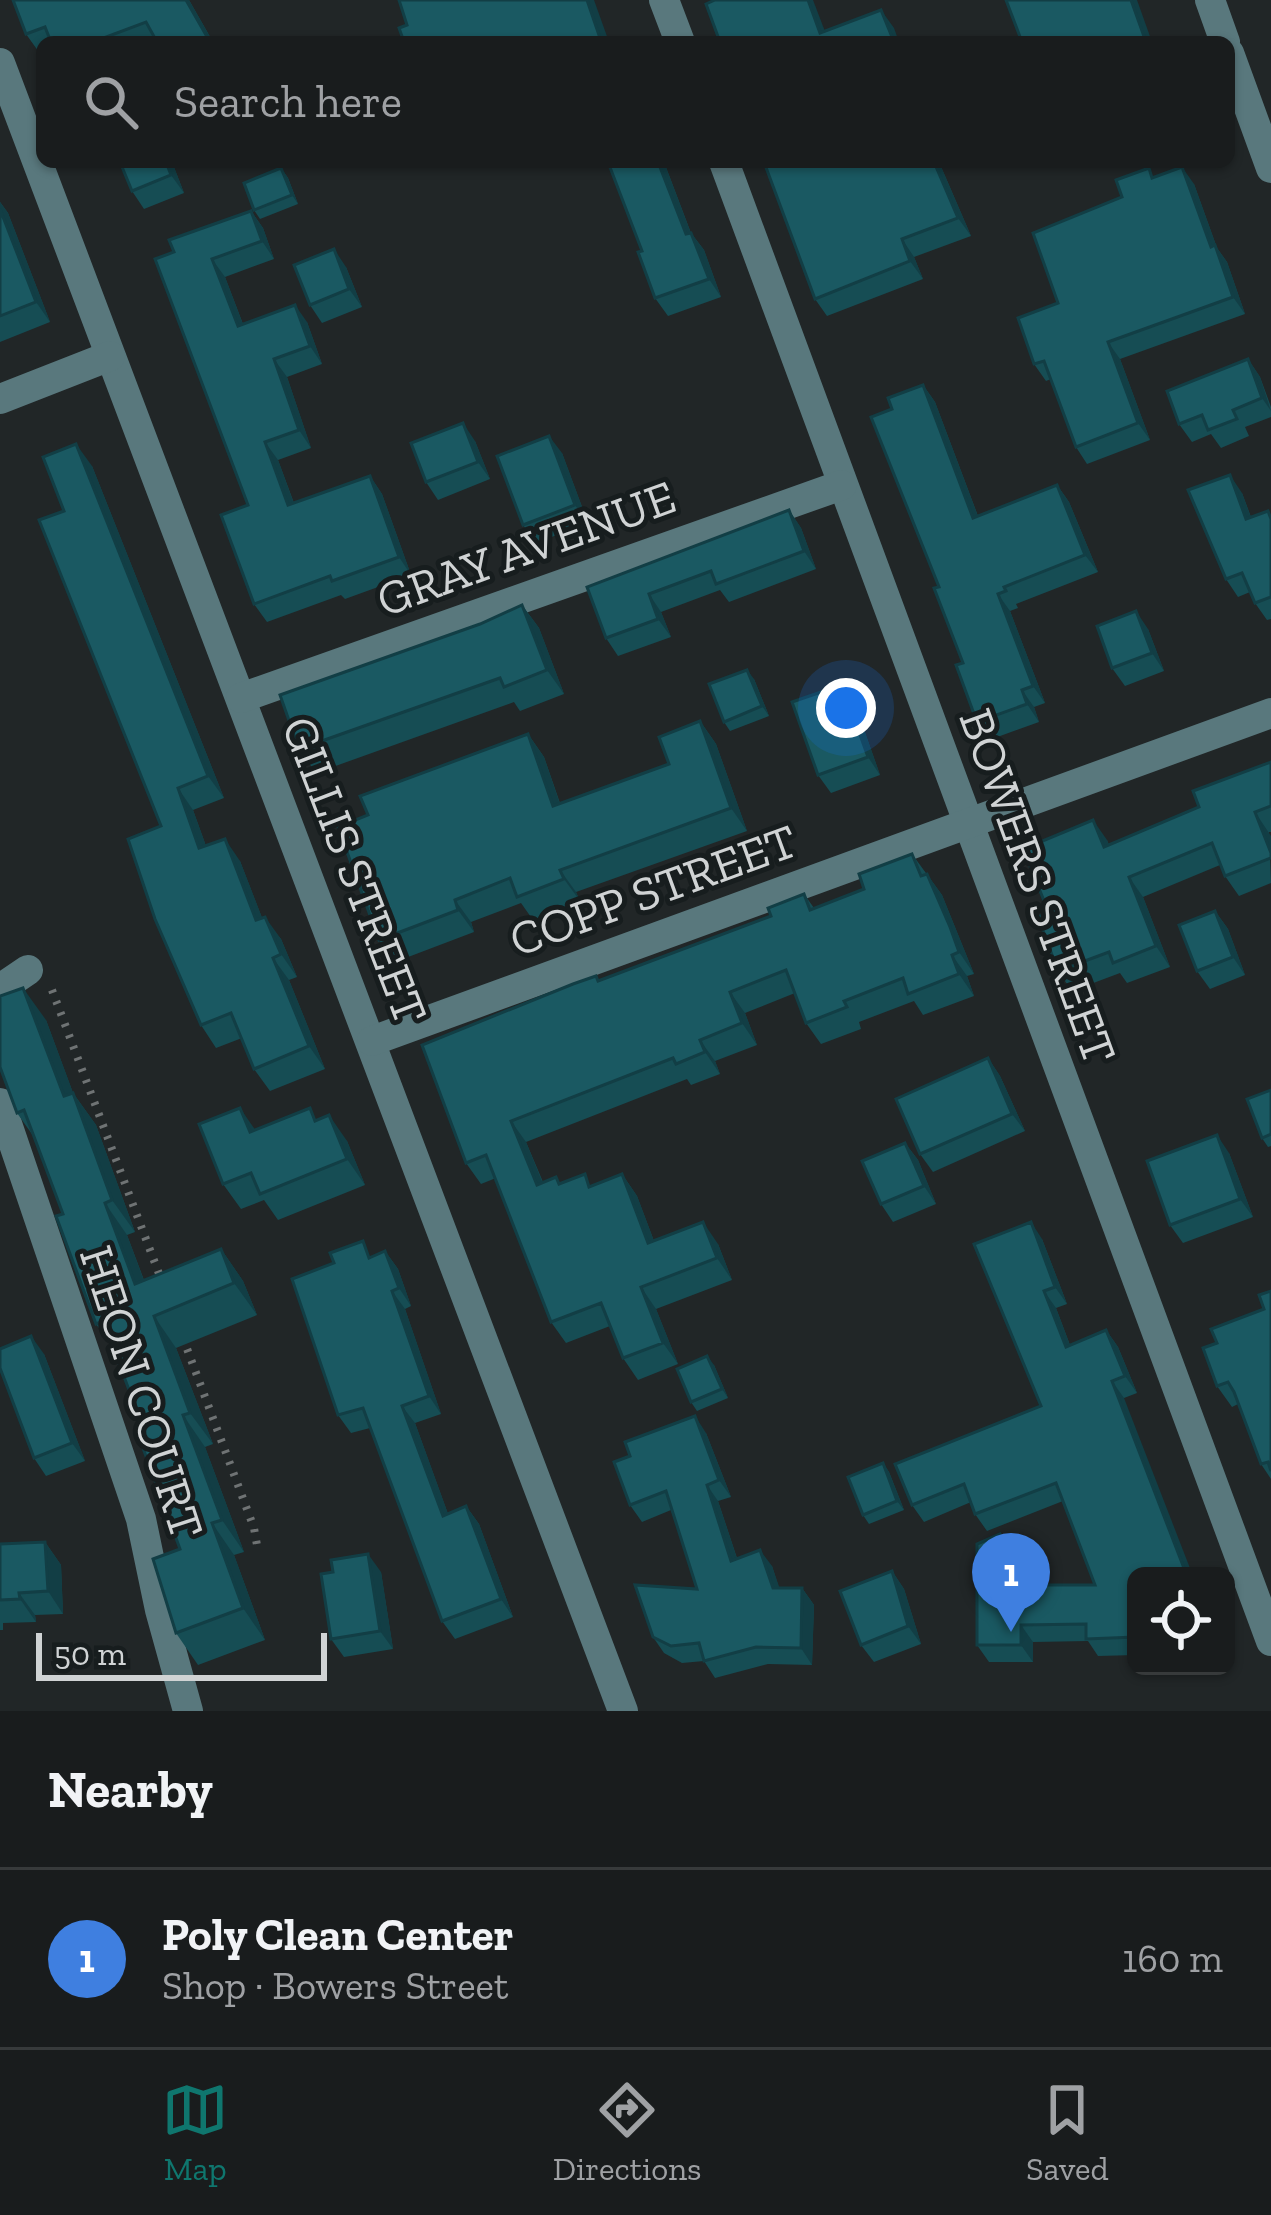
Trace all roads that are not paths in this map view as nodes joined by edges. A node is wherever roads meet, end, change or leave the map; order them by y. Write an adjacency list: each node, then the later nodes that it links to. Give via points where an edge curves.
1 (664, 0): 3 (street)
2 (1210, 0): 4 (street)
3 (678, 36)
4 (1223, 36)
5 (0, 63): 7 (street, GILLIS STREET)
6 (1235, 69): 10 (street)
7 (36, 159)
8 (39, 168): 11 (street, GILLIS STREET)
9 (726, 168): 13 (street, BOWERS STREET)
10 (1271, 168)
11 (110, 356): 12 (street); 14 (street, GILLIS STREET)
12 (0, 399)
13 (842, 485): 14 (street, GRAY AVENUE); 16 (street, BOWERS STREET)
14 (241, 698): 19 (street, GILLIS STREET)
15 (1271, 713): 16 (street, COPP STREET)
16 (965, 823): 19 (street, COPP STREET); 21 (street, BOWERS STREET)
17 (28, 970): 18 (street)
18 (0, 989)
19 (372, 1041): 23 (street, GILLIS STREET)
20 (0, 1103): 22 (street, HEON COURT, via 141,1519)
21 (1271, 1641)
22 (188, 1711)
23 (622, 1711)

